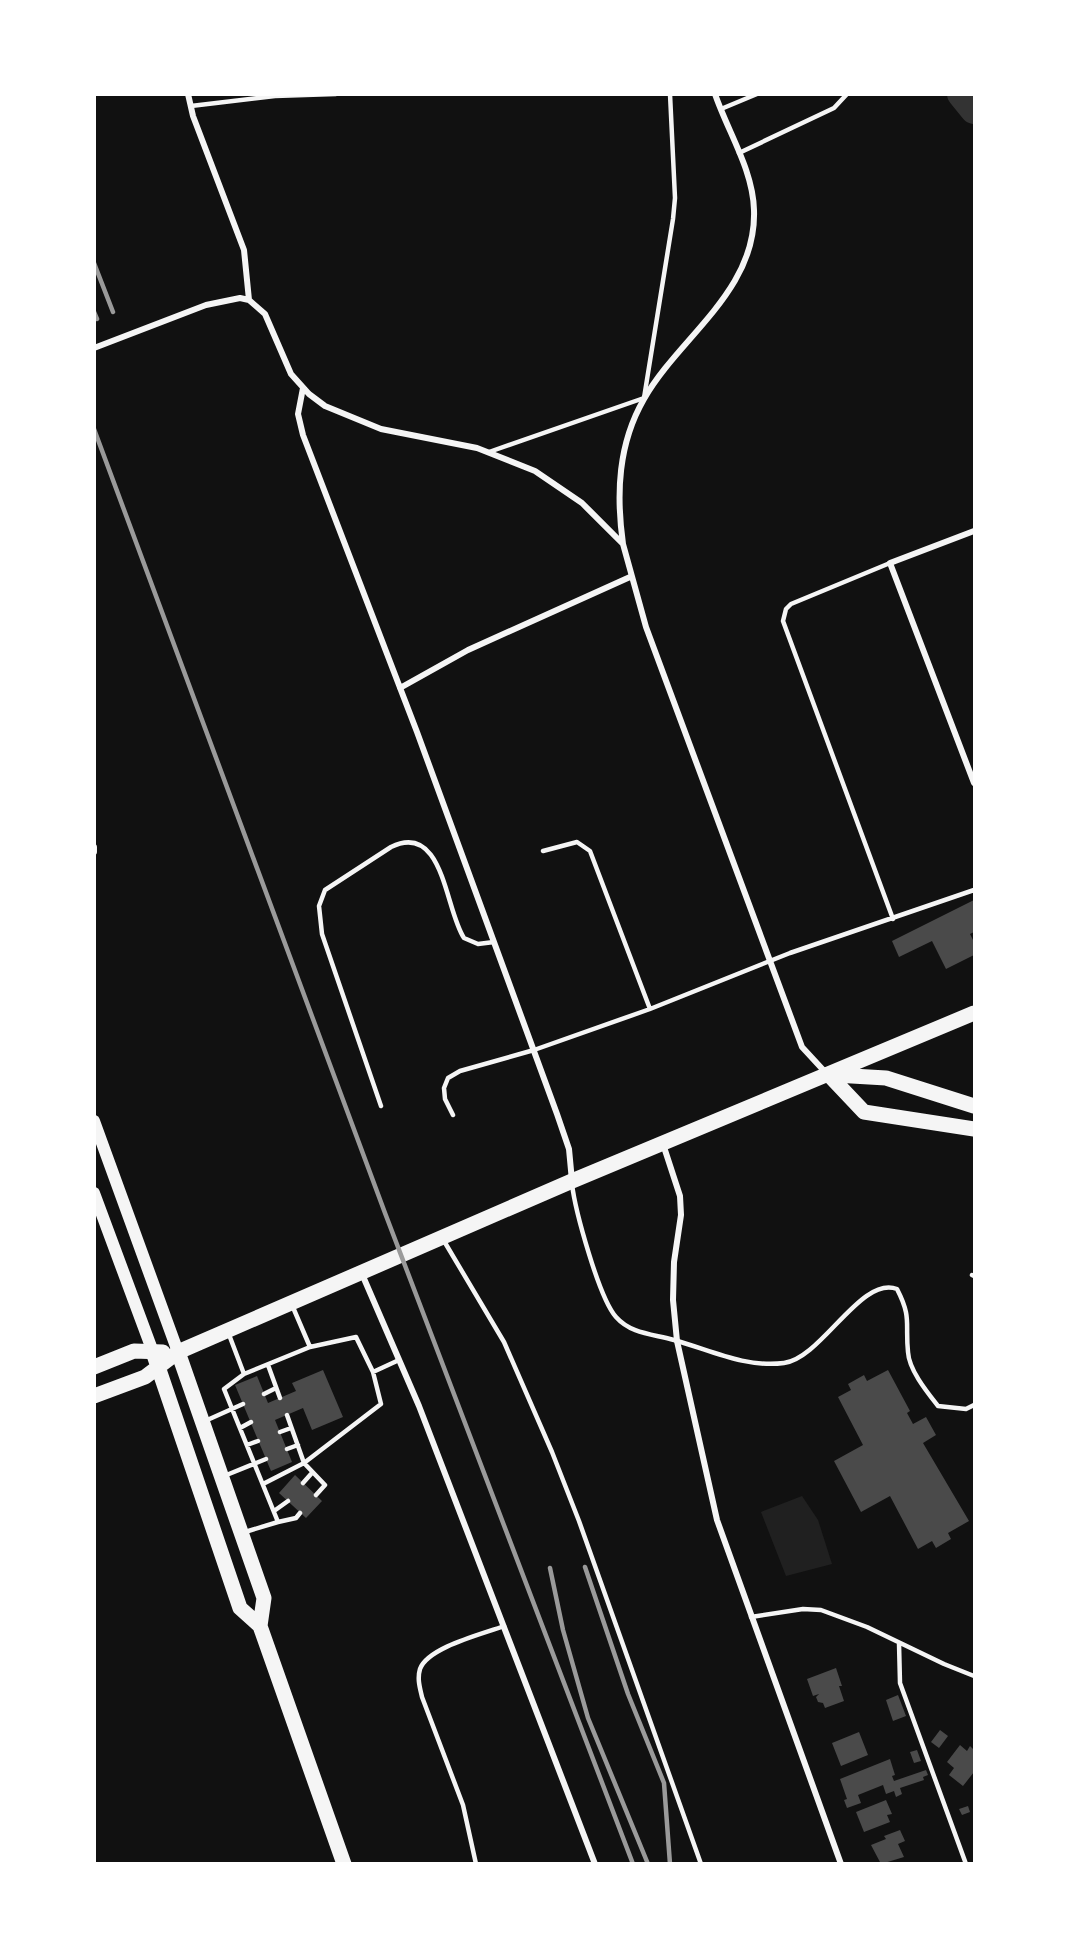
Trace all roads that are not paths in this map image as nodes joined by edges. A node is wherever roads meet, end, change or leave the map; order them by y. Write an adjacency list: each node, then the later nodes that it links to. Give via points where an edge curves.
1 (188, 94): 7 (street)
2 (336, 94): 7 (lane, via 275,96)
3 (670, 94): 13 (lane, via 675,198)
4 (715, 94): 8 (street)
5 (758, 94): 8 (lane)
6 (847, 94): 9 (lane, via 834,108)
7 (191, 106): 10 (street, via 244,250)
8 (721, 109): 9 (street)
9 (739, 153): 13 (street, via 754,209 743,263 714,312)
10 (249, 300): 11 (street, via 212,303); 12 (street, via 265,314 284,360)
11 (94, 348)
12 (303, 388): 14 (street, via 325,406 381,429); 19 (street, via 298,414 303,435)
13 (644, 398): 14 (lane); 16 (street, via 626,442 618,485)
14 (489, 452): 16 (street, via 535,471 559,486)
15 (975, 531): 17 (street)
16 (623, 544): 18 (street)
17 (890, 563): 20 (street); 25 (lane, via 791,604 783,621)
18 (630, 577): 19 (street, via 468,650); 27 (street)
19 (400, 688): 26 (street)
20 (975, 783)
21 (94, 847): 23 (street)
22 (543, 851): 28 (lane, via 577,842 590,850)
23 (94, 852)
24 (975, 890): 25 (lane)
25 (893, 919): 27 (lane)
26 (494, 942): 30 (street); 32 (lane, via 478,944 464,938 437,866 429,851 415,843 401,842 391,847 325,890 320,906 322,934)
27 (770, 962): 28 (lane); 31 (street, via 802,1047)
28 (650, 1009): 30 (lane)
29 (975, 1013): 31 (main road)
30 (534, 1050): 34 (lane, via 448,1078 444,1093); 38 (street, via 569,1149)
31 (829, 1075): 33 (main road, via 886,1078); 36 (main road, via 864,1112); 37 (main road)
32 (381, 1106)
33 (975, 1106)
34 (453, 1115)
35 (94, 1121): 46 (main road)
36 (975, 1129)
37 (662, 1144): 38 (main road); 44 (street, via 680,1196 673,1300)
38 (572, 1181): 40 (main road); 44 (lane, via 574,1206 612,1312 628,1328)
39 (94, 1193): 47 (main road)
40 (442, 1238): 41 (main road); 91 (lane, via 504,1342 552,1452)
41 (362, 1273): 42 (main road); 48 (street)
42 (292, 1304): 43 (main road); 45 (lane)
43 (228, 1331): 46 (main road); 52 (lane)
44 (677, 1341): 58 (lane, via 736,1360 786,1363 808,1352 851,1309 889,1286 897,1289 907,1309 908,1354 938,1406 966,1409); 83 (street, via 717,1520)
45 (310, 1347): 49 (lane); 51 (lane, via 356,1337)
46 (178, 1352): 47 (main road); 61 (main road)
47 (156, 1359): 50 (main road, via 134,1351); 55 (main road, via 145,1377); 84 (main road, via 240,1608)
48 (399, 1360): 51 (lane); 85 (street)
49 (268, 1365): 52 (lane); 53 (lane)
50 (94, 1367)
51 (373, 1372): 72 (lane, via 381,1404)
52 (244, 1374): 59 (lane, via 224,1389)
53 (276, 1388): 54 (lane); 56 (lane)
54 (264, 1394)
55 (94, 1396)
56 (280, 1398)
57 (243, 1404): 59 (lane)
58 (975, 1405)
59 (232, 1409): 61 (lane); 63 (lane)
60 (287, 1415): 64 (lane)
61 (202, 1422): 74 (main road)
62 (251, 1422): 63 (lane)
63 (240, 1428): 67 (lane)
64 (291, 1428): 65 (lane); 68 (lane)
65 (280, 1432)
66 (258, 1441): 67 (lane)
67 (247, 1445): 71 (lane)
68 (298, 1445): 69 (lane); 72 (lane)
69 (287, 1449)
70 (266, 1459): 71 (lane)
71 (255, 1463): 74 (lane); 75 (lane)
72 (304, 1463): 73 (lane); 75 (lane)
73 (312, 1474): 76 (lane); 77 (lane, via 325,1485)
74 (223, 1476): 82 (main road)
75 (263, 1484): 79 (lane)
76 (303, 1484)
77 (316, 1495)
78 (288, 1501): 79 (lane)
79 (274, 1511): 81 (lane)
80 (300, 1513): 81 (lane, via 296,1518)
81 (278, 1522): 82 (lane)
82 (242, 1533): 84 (main road, via 264,1598)
83 (751, 1617): 86 (lane, via 802,1608 821,1610); 92 (street)
84 (260, 1626): 88 (main road)
85 (504, 1626): 89 (lane, via 435,1654 421,1667 418,1680 463,1805); 90 (street)
86 (899, 1643): 87 (lane); 93 (lane, via 900,1683)
87 (975, 1676)
88 (344, 1863)
89 (476, 1863)
90 (595, 1863)
91 (701, 1863)
92 (841, 1863)
93 (966, 1863)

